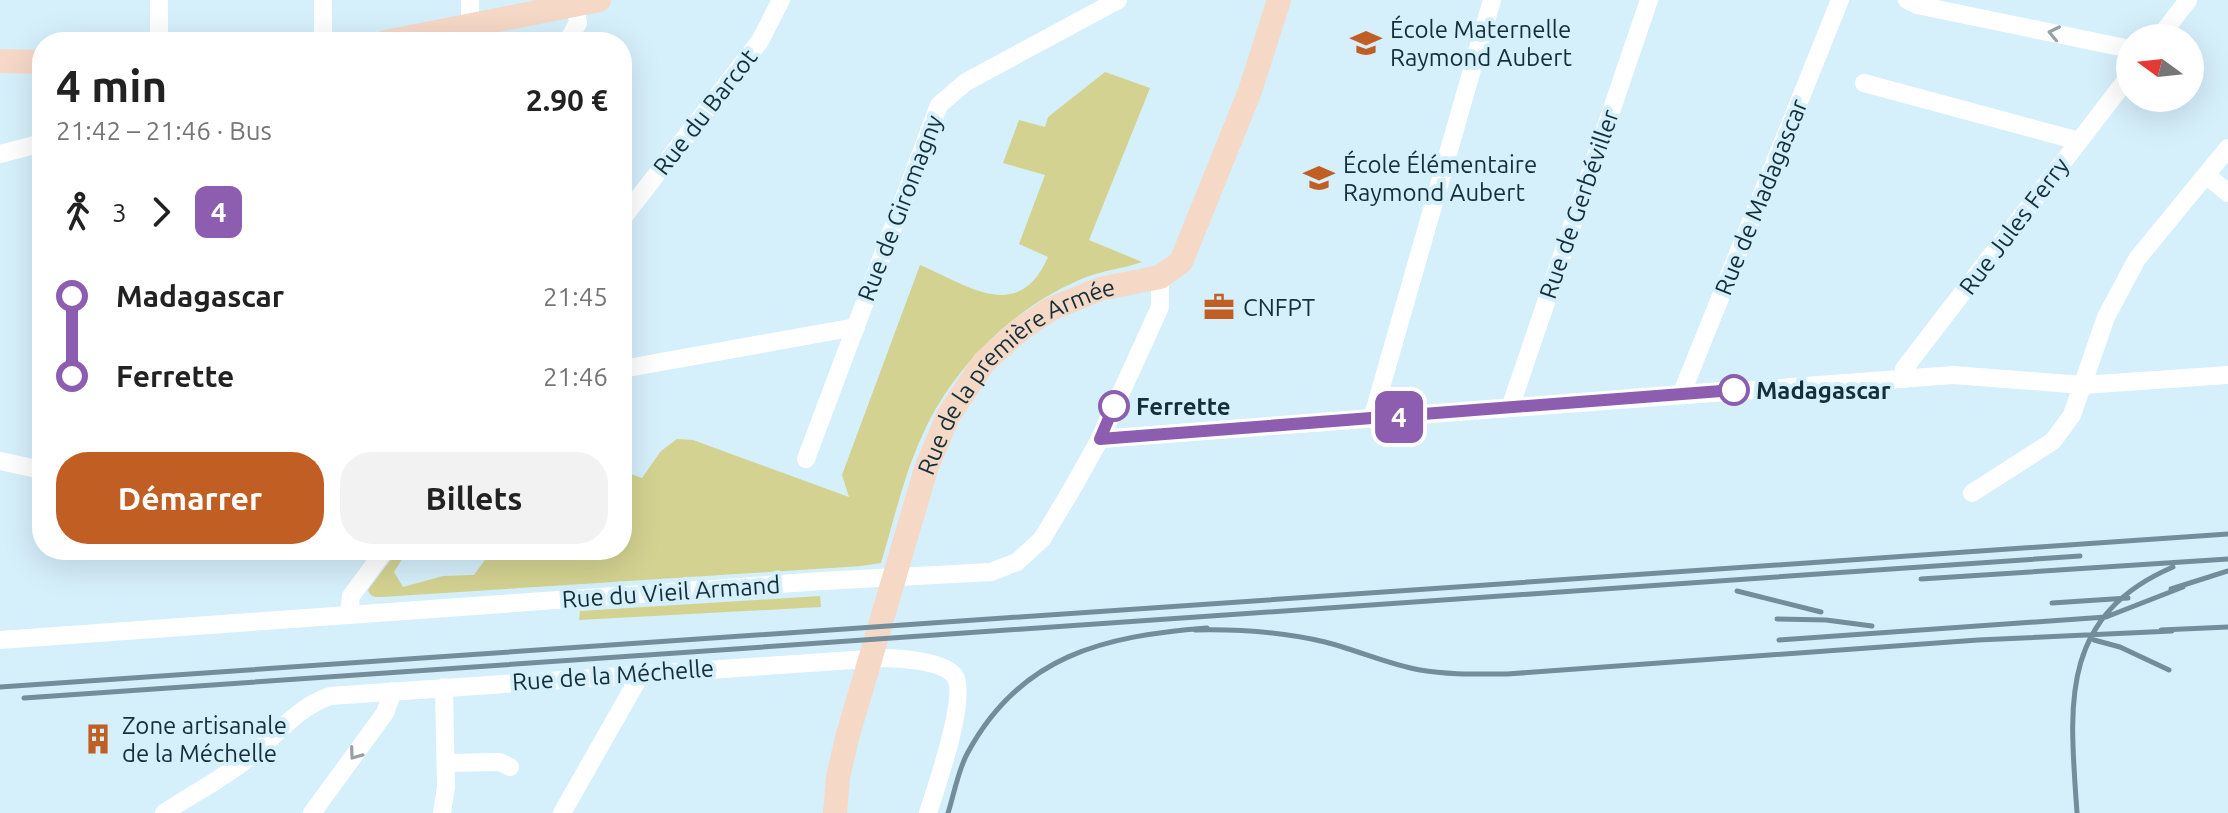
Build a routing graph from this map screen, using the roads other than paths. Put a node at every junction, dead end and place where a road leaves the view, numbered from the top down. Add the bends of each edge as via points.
1 (159, 0) edge
2 (323, 0) edge
3 (470, 0) edge
4 (599, 0) edge
5 (781, 0) edge
6 (1118, 0) edge
7 (1279, 0) edge
8 (1492, 0) edge
9 (1649, 0) edge
10 (1840, 0) edge
11 (1907, 0) edge
12 (2188, 0) edge
13 (575, 5) junction
14 (2170, 24) edge
15 (473, 26) junction
16 (159, 32) edge
17 (323, 32) edge
18 (440, 32) edge
19 (573, 32) edge
20 (2116, 46) edge
21 (0, 61) edge
22 (32, 62) edge
23 (1864, 83) dead end
24 (2116, 93) edge
25 (2079, 141) junction
26 (32, 146) edge
27 (2228, 148) edge
28 (0, 154) edge
29 (2206, 175) junction
30 (2228, 193) edge
31 (632, 206) edge
32 (1160, 277) junction
33 (856, 327) junction
34 (632, 367) edge
35 (2228, 375) edge
36 (1904, 379) junction
37 (2083, 385) junction
38 (1681, 395) junction
39 (1510, 408) junction
40 (1372, 419) junction
41 (1100, 439) junction
42 (806, 459) dead end
43 (0, 461) edge
44 (32, 468) edge
45 (1972, 493) dead end
46 (378, 560) edge
47 (349, 614) junction
48 (0, 640) edge
49 (641, 674) junction
50 (444, 687) junction
51 (393, 691) junction
52 (446, 763) junction
53 (510, 767) dead end
54 (164, 813) edge
55 (312, 813) edge
56 (442, 813) edge
57 (562, 813) edge
58 (835, 813) edge
59 (928, 813) edge

1 - 16 street
2 - 17 street
3 - 15 street
4 - 13 main road
5 - 31 street, Rue du Barcot via 760,41
6 - 33 street, Rue de Giromagny via 966,82 939,105
7 - 32 main road, Rue de la première Armée via 1250,91 1181,262
8 - 40 street
9 - 39 street, Rue de Gerbéviller
10 - 38 street, Rue de Madagascar
20 -> 11 street
12 - 14 street
13 - 15 main road
13 - 19 street via 578,23
15 - 18 main road
21 - 22 main road
23 - 25 street
24 - 25 street, Rue Jules Ferry
25 - 36 street, Rue Jules Ferry via 1904,369
26 - 28 street
27 - 29 street
29 - 30 street
29 - 37 street via 2137,259 2106,317
32 - 41 street, Rue du Vieil Armand via 1160,307
32 - 58 main road, Rue de la première Armée via 1100,289 1051,309 984,362 948,416 926,469 862,688 838,777
33 - 34 street
33 - 42 street, Rue de Giromagny
35 - 37 street
36 - 37 street via 1953,375
36 - 38 street
37 - 45 street via 2072,415 2053,441
38 - 39 street
39 - 40 street
40 - 41 street
41 - 47 street, Rue du Vieil Armand via 1042,539 1017,562 991,572
43 - 44 street
46 - 47 street via 351,596
47 - 48 street, Rue du Vieil Armand
49 - 50 street, Rue de la Méchelle
49 - 57 street
49 - 59 street, Rue de la Méchelle via 882,658 949,671 960,689
50 - 51 street, Rue de la Méchelle
50 - 52 street
51 - 54 street, Rue de la Méchelle via 318,700 225,777
51 -> 55 street via 385,713
52 - 53 street via 500,762
52 - 56 street

